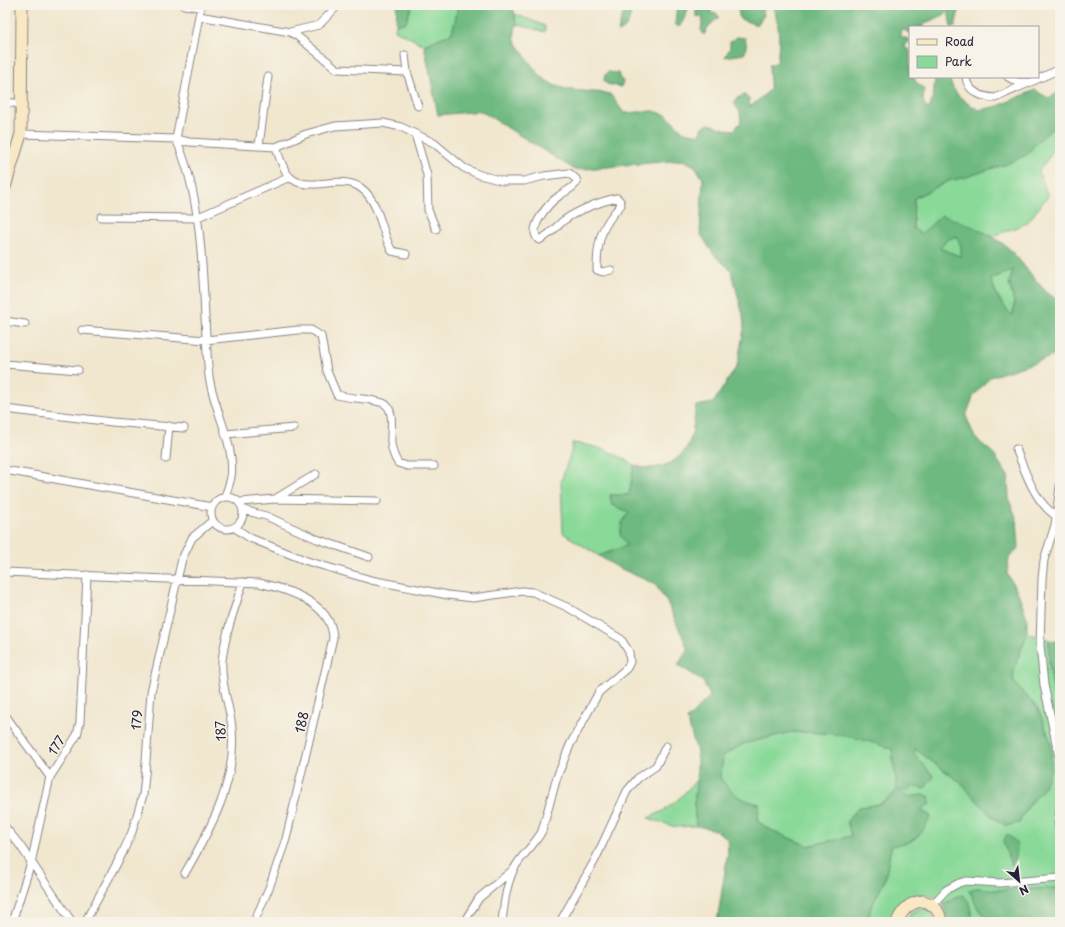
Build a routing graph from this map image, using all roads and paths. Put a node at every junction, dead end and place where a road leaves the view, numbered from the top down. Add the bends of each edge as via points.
1 (22, 5) edge
2 (184, 5) edge
3 (338, 5) edge
4 (201, 6) edge
5 (199, 16) junction
6 (290, 32) junction
7 (405, 55) dead end
8 (1060, 69) edge
9 (407, 72) junction
10 (268, 77) dead end
11 (966, 78) edge
12 (1010, 78) edge
13 (1038, 78) edge
14 (1039, 78) edge
15 (1028, 82) junction
16 (5, 102) edge
17 (21, 104) junction
18 (418, 106) dead end
19 (21, 134) junction
20 (415, 134) junction
21 (176, 139) junction
22 (259, 146) junction
23 (276, 147) junction
24 (290, 177) junction
25 (5, 187) edge
26 (101, 217) dead end
27 (196, 218) junction
28 (436, 229) dead end
29 (406, 254) dead end
30 (611, 270) dead end
31 (5, 322) edge
32 (25, 324) dead end
33 (82, 330) dead end
34 (206, 340) junction
35 (5, 364) edge
36 (78, 370) dead end
37 (5, 410) edge
38 (169, 426) junction
39 (184, 428) dead end
40 (294, 428) dead end
41 (225, 434) junction
42 (1016, 449) dead end
43 (166, 459) dead end
44 (434, 466) dead end
45 (5, 470) edge
46 (316, 474) dead end
47 (1060, 486) edge
48 (225, 497) junction
49 (274, 499) junction
50 (240, 502) junction
51 (376, 502) dead end
52 (212, 507) junction
53 (243, 510) junction
54 (1056, 516) junction
55 (212, 521) junction
56 (236, 528) junction
57 (369, 557) dead end
58 (5, 572) edge
59 (87, 574) junction
60 (179, 580) junction
61 (243, 582) junction
62 (5, 715) edge
63 (666, 746) dead end
64 (1060, 762) edge
65 (50, 777) junction
66 (1060, 807) edge
67 (5, 827) edge
68 (1060, 834) edge
69 (31, 862) junction
70 (514, 869) junction
71 (185, 873) dead end
72 (1060, 878) edge
73 (932, 905) junction
74 (12, 922) edge
75 (72, 922) edge
76 (85, 922) edge
77 (254, 922) edge
78 (464, 922) edge
79 (502, 922) edge
80 (560, 922) edge
81 (897, 922) edge
82 (941, 922) edge

1 - 17 main road
2 - 4 street
3 - 6 street via 319,25
4 - 5 street
5 - 6 street
5 - 21 street
6 - 9 street via 337,69
7 - 9 street
8 - 14 street
9 - 18 street
10 - 22 street
11 - 15 street via 968,87 972,91 990,98 999,97
12 - 15 street via 1017,82
13 - 15 street
16 - 17 street
17 - 19 main road
19 - 21 street
19 - 25 main road
20 - 23 street via 402,127 383,123 342,125 306,134
20 - 28 street via 427,175 428,210
20 - 30 street via 434,143 464,168 495,179 524,181 558,174 573,175 576,179 575,186 558,196 540,218 534,230 539,240 550,234 564,220 605,200 617,198 621,205 605,223 597,261 597,270
21 - 22 street
21 - 27 street via 187,168
22 - 23 street
23 - 24 street
24 - 27 street
24 - 29 street via 298,182 346,182 361,188 371,198 392,251
26 - 27 street
27 - 34 street
31 - 32 street
33 - 34 street
34 - 41 street via 209,378
34 - 44 street via 311,330 321,336 327,371 337,395 382,403 389,408 393,456 398,463 407,466
35 - 36 street
37 - 38 street
38 - 39 street
38 - 43 street
40 - 41 street
41 - 48 street via 231,456 231,476
42 - 54 street via 1038,499
45 - 52 street
46 - 49 street
47 - 54 street
48 - 50 street
48 - 52 street via 217,500
49 - 50 street
49 - 51 street
50 - 53 street
52 - 55 street
53 - 56 street via 242,520
53 - 57 street via 266,516 317,539
54 - 64 street via 1044,560 1040,645 1044,685
55 - 56 street via 222,529
55 - 60 street, 179 via 192,538 182,559
56 - 70 street via 250,538 307,561 371,580 448,596 473,598 522,591 533,592 567,607 614,634 627,646 630,662 628,668 606,685 593,701 564,759 539,837
58 - 59 street
59 - 60 street
59 - 65 street, 177 via 80,722 77,735
60 - 61 street
60 - 76 street, 179 via 150,692 143,794 132,832
61 - 71 street, 187 via 224,645 222,663 232,730 230,770 219,809
61 - 77 street, 188 via 259,582 306,597 333,628 333,638 286,839
62 - 65 street
63 - 80 street via 656,766 638,778 627,791 595,860
65 - 69 street, 177
66 - 68 street
67 - 69 street
69 - 74 street, 177
69 - 75 street
70 - 78 street via 479,898
70 - 79 street via 504,902
72 - 73 street via 1000,883 966,881 946,890
73 - 81 main road via 924,902 910,905
73 - 82 main road

